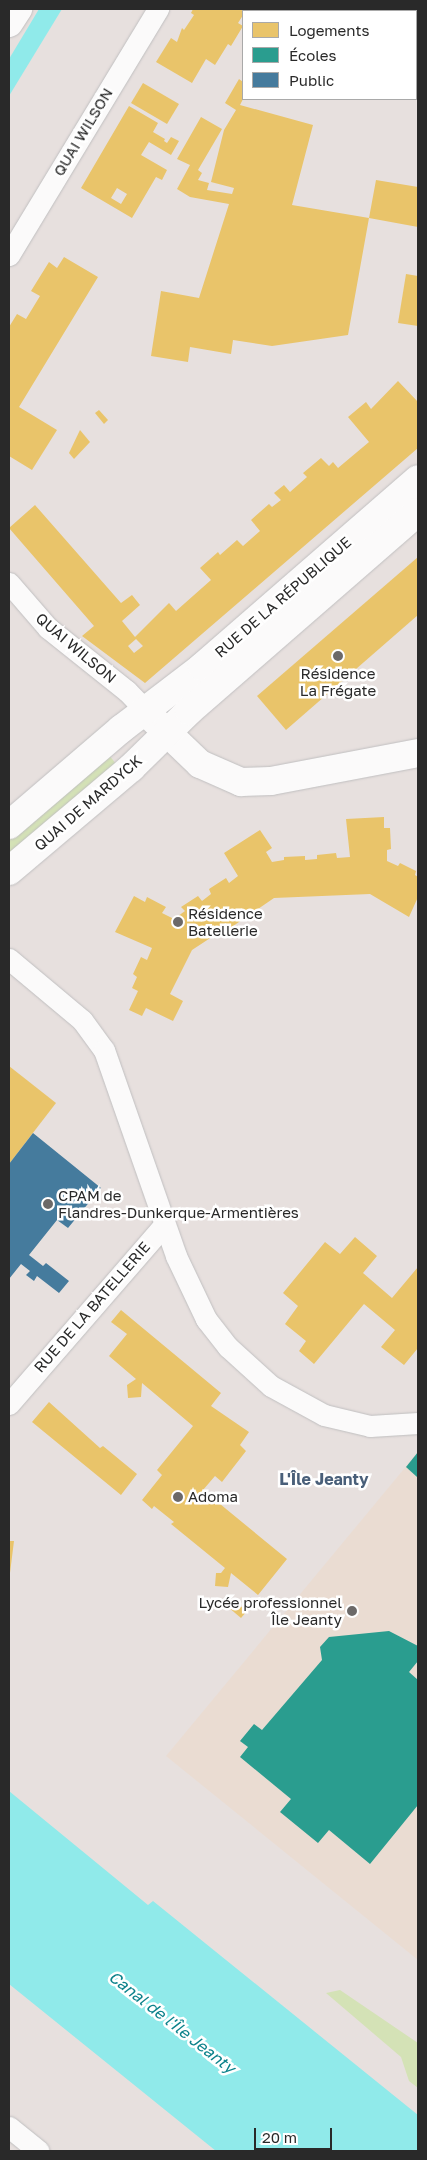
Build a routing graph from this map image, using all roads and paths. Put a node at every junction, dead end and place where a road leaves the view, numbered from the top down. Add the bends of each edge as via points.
1 (18, 9) edge
2 (158, 9) edge
3 (9, 23) edge
4 (9, 255) edge
5 (418, 480) edge
6 (418, 512) edge
7 (9, 583) edge
8 (146, 711) junction
9 (166, 733) junction
10 (418, 753) edge
11 (9, 825) edge
12 (9, 871) edge
13 (9, 959) edge
14 (164, 1225) junction
15 (9, 1404) edge
16 (418, 1423) edge
17 (9, 2127) edge
18 (39, 2151) edge

1 - 3 street
2 - 4 street, QUAI WILSON
5 - 8 street, RUE DE LA RÉPUBLIQUE via 202,667
6 - 9 street, RUE DE LA RÉPUBLIQUE
7 - 8 street, QUAI WILSON via 48,628 127,691
8 - 9 street
8 - 11 street
9 - 10 street via 200,764 241,782 271,781
9 - 12 street, QUAI DE MARDYCK via 131,768
13 - 14 street via 82,1020 102,1046
14 - 15 street, RUE DE LA BATELLERIE
14 - 16 street via 206,1319 243,1362 271,1386 306,1407 338,1420 370,1426
17 - 18 street

